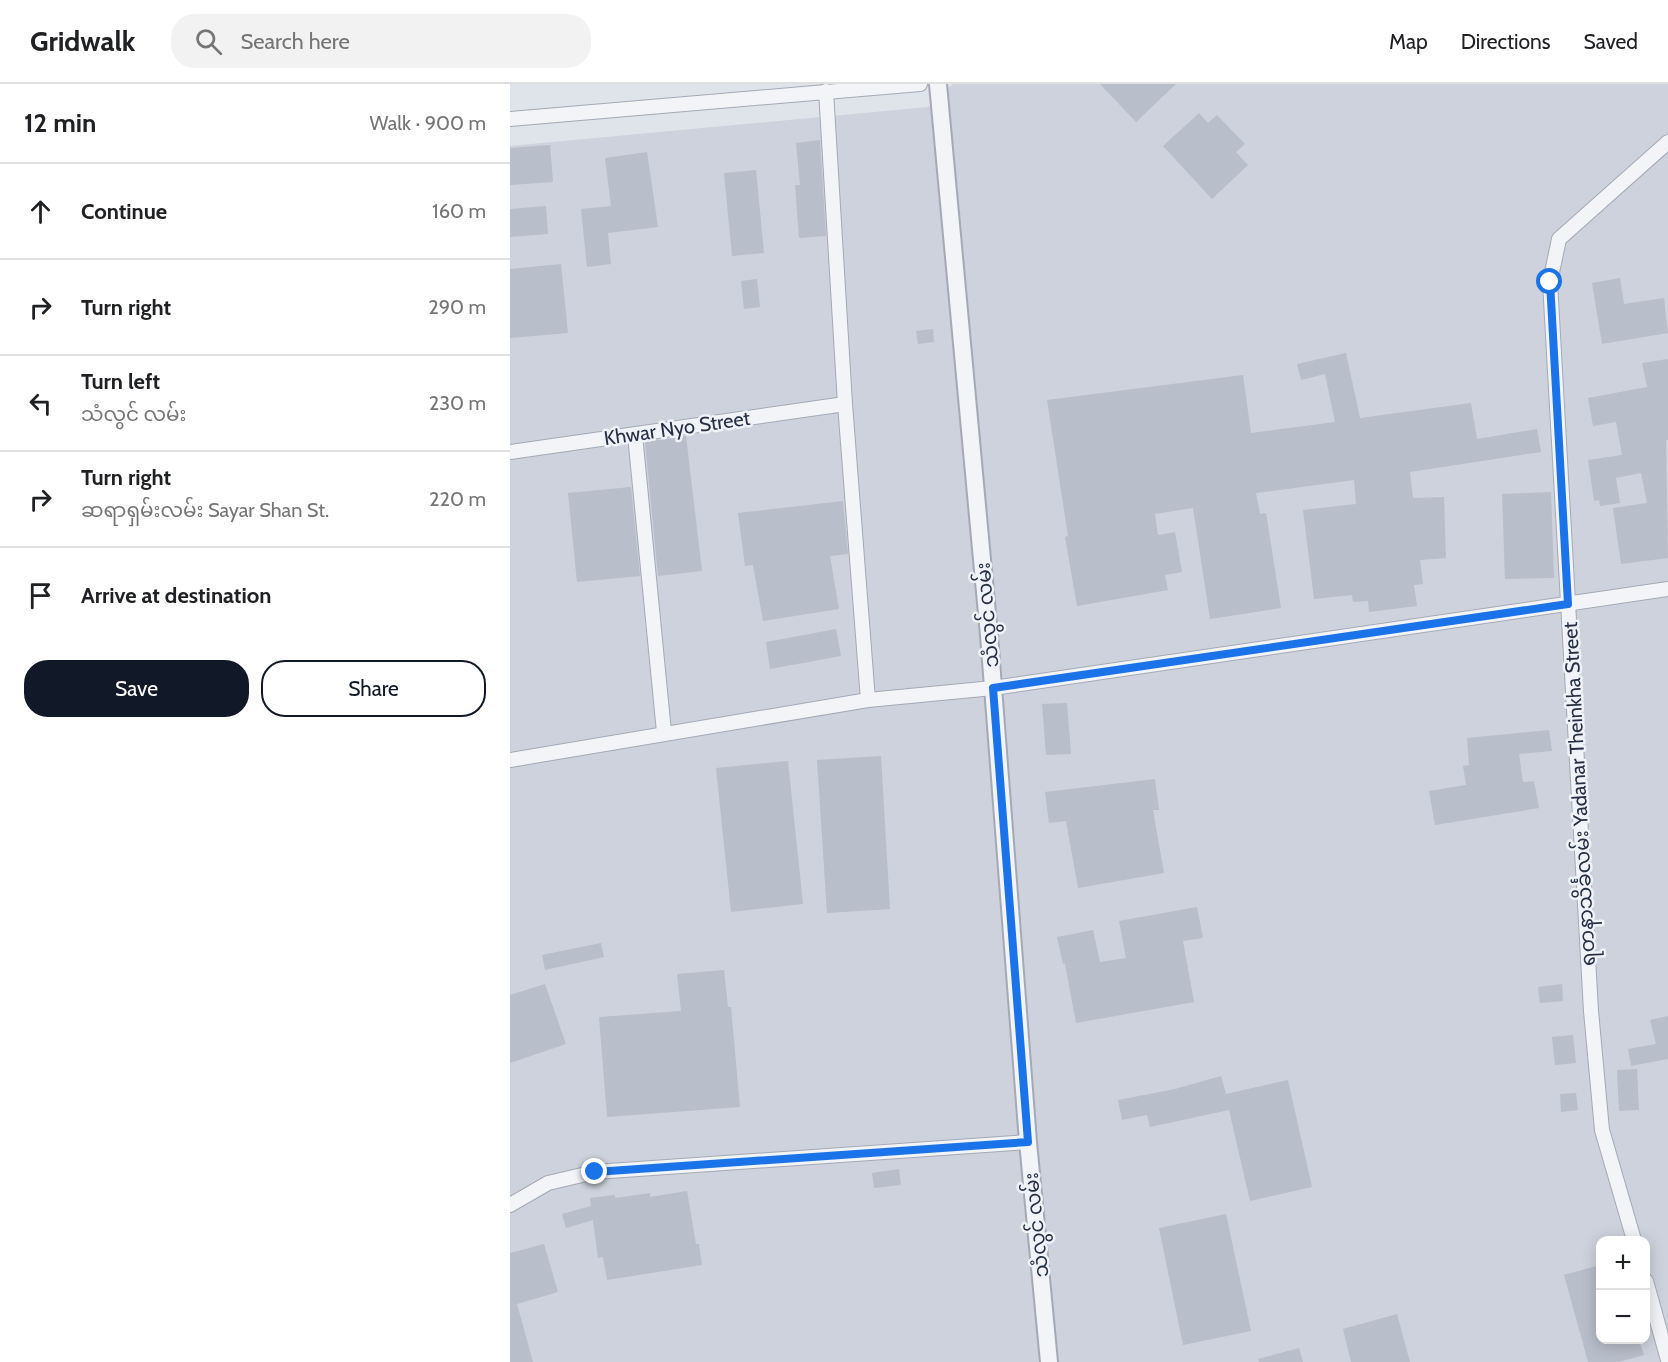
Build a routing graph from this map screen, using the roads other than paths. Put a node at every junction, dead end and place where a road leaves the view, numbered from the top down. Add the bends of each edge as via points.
1 (920, 84) edge
2 (938, 84) edge
3 (826, 91) junction
4 (510, 119) edge
5 (1668, 142) edge
6 (845, 404) junction
7 (635, 435) junction
8 (510, 452) edge
9 (1668, 589) edge
10 (1568, 604) junction
11 (993, 688) junction
12 (868, 700) junction
13 (664, 732) junction
14 (510, 760) edge
15 (1028, 1142) junction
16 (510, 1205) edge
17 (1633, 1236) edge
18 (1649, 1290) edge
19 (1668, 1360) edge
20 (1049, 1362) edge

1 - 3 street
2 - 11 street, သံလွင် လမ်း
3 - 4 street
3 - 6 street
5 - 10 street, ရတနာသိင်္ခလမ်း Yadanar Theinkha Street via 1559,239 1550,282
6 - 7 street, Khwar Nyo Street
6 - 12 street
7 - 8 street, Khwar Nyo Street
7 - 13 street
9 - 10 street
10 - 11 street
10 - 17 street, ရတနာသိင်္ခလမ်း Yadanar Theinkha Street via 1591,1011 1602,1130
11 - 12 street
11 - 15 street, သံလွင် လမ်း
12 - 13 street
13 - 14 street
15 - 16 street via 595,1172 548,1183
15 - 20 street, သံလွင် လမ်း
18 - 19 street

